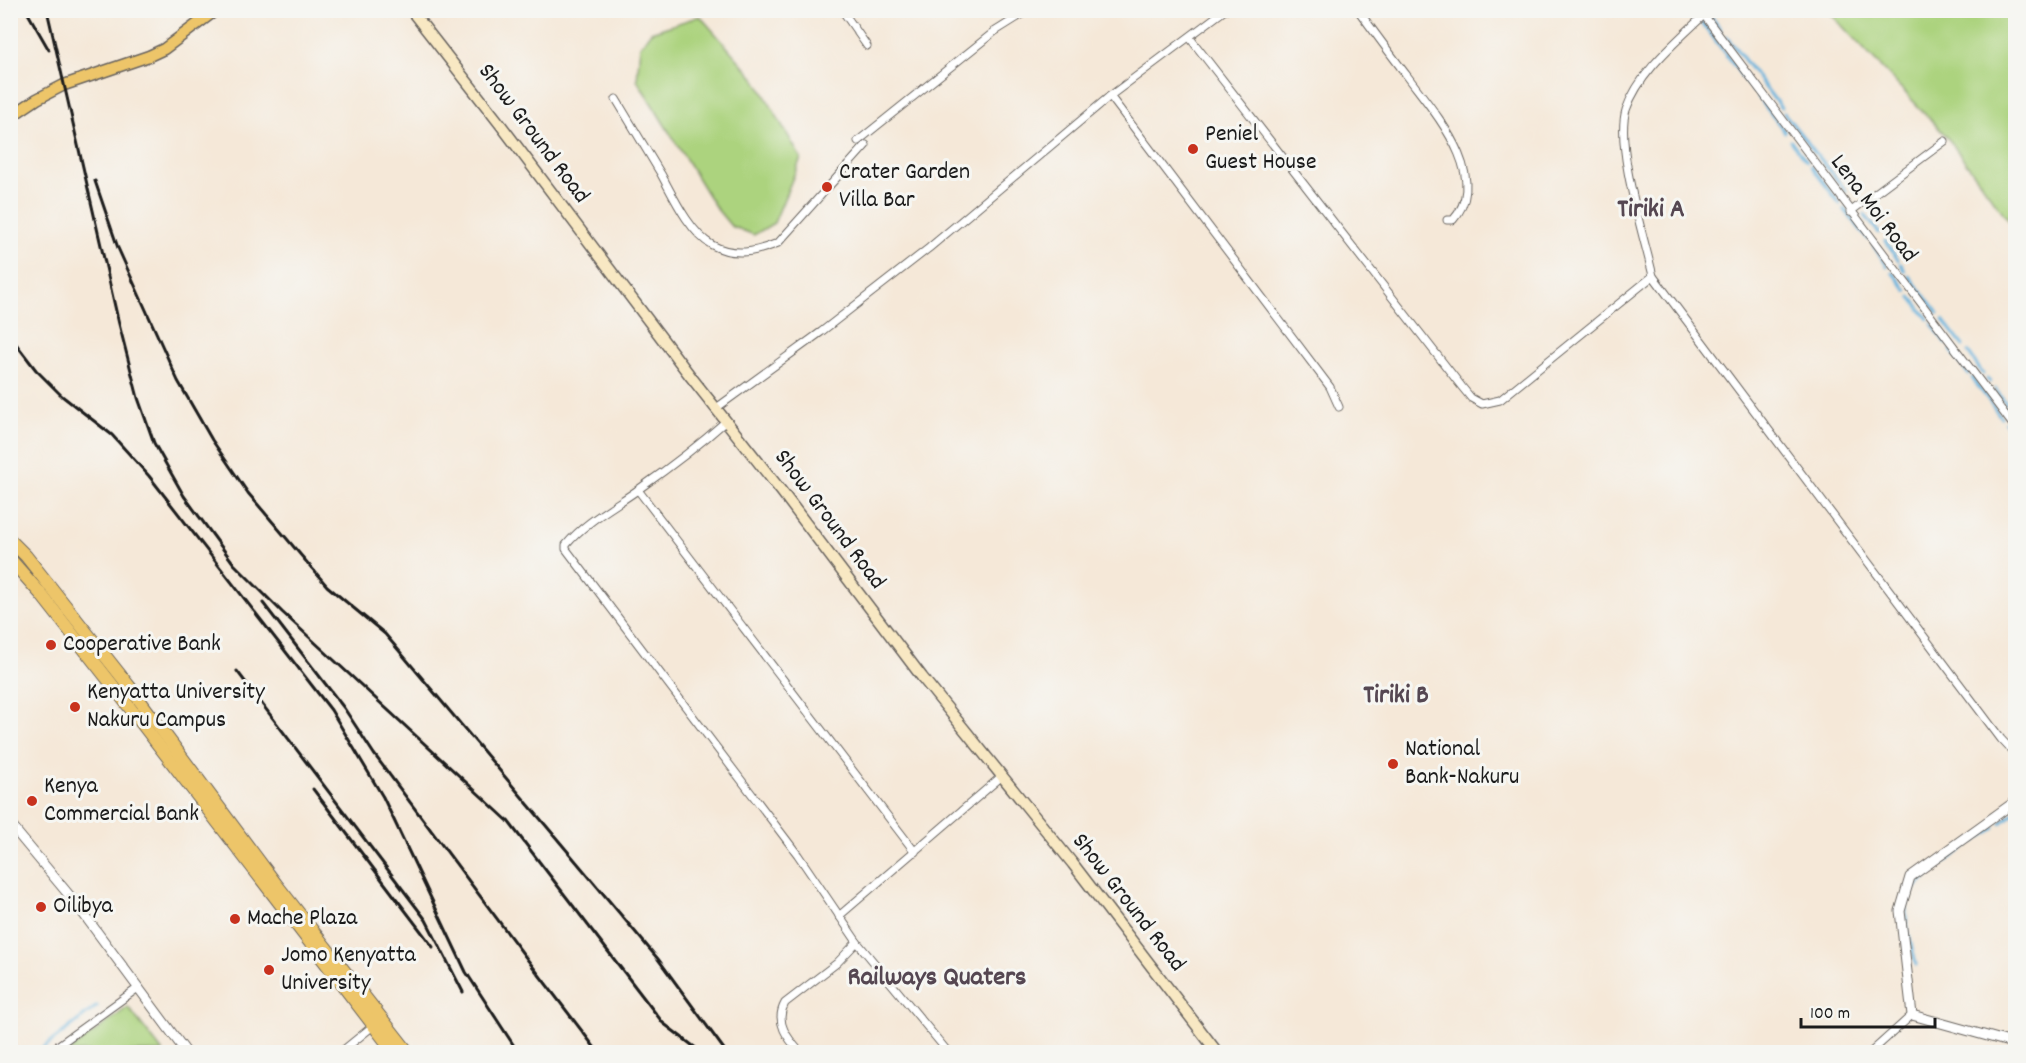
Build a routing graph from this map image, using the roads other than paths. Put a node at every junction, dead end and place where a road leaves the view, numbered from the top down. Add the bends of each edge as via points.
1 (216, 10) edge
2 (411, 10) edge
3 (843, 10) edge
4 (1029, 10) edge
5 (1225, 10) edge
6 (1358, 10) edge
7 (1702, 13) edge
8 (1190, 38) junction
9 (867, 46) dead end
10 (1110, 96) junction
11 (616, 99) dead end
12 (10, 117) edge
13 (858, 141) dead end
14 (1945, 141) dead end
15 (866, 145) dead end
16 (1850, 212) junction
17 (1447, 220) dead end
18 (1653, 276) junction
19 (1340, 407) dead end
20 (715, 409) junction
21 (726, 421) junction
22 (2016, 429) edge
23 (638, 490) junction
24 (10, 540) edge
25 (10, 559) edge
26 (2016, 755) edge
27 (1002, 776) junction
28 (2016, 801) edge
29 (10, 824) edge
30 (915, 852) junction
31 (839, 916) junction
32 (857, 942) junction
33 (138, 988) junction
34 (1912, 1015) junction
35 (373, 1026) junction
36 (2016, 1044) edge
37 (49, 1053) edge
38 (186, 1053) edge
39 (341, 1053) edge
40 (394, 1053) edge
41 (408, 1053) edge
42 (800, 1053) edge
43 (948, 1053) edge
44 (1217, 1053) edge
45 (1871, 1053) edge

1 - 12 main road via 164,49 58,88
2 - 20 main road, Show Ground Road
3 - 9 street
4 - 13 street via 994,32
5 - 8 street
6 - 17 street via 1439,118 1456,147 1466,184 1459,214
7 - 16 street, Lena Moi Road
7 - 18 street via 1641,82 1627,109 1623,129 1632,189
8 - 10 street
8 - 18 street via 1462,387 1482,404 1500,400
10 - 19 street via 1330,387
10 - 20 street via 929,248
11 - 15 street via 684,214 710,244 724,250 741,253 778,243
14 - 16 street
16 - 22 street, Lena Moi Road
18 - 26 street
20 - 21 main road, Show Ground Road
21 - 23 street
21 - 27 main road, Show Ground Road
23 - 30 street
23 - 31 street via 574,536 566,545 568,552 798,855
24 - 41 highway via 129,686
25 - 35 highway via 123,699
27 - 30 street
27 - 44 main road, Show Ground Road
28 - 34 street via 1910,877 1900,911
29 - 33 street via 74,901
30 - 31 street
31 - 32 street
32 - 42 street via 837,963 785,1003 781,1021 784,1032
32 - 43 street
33 - 37 street
33 - 38 street
34 - 36 street
34 - 45 street
35 - 39 street
35 - 40 highway

